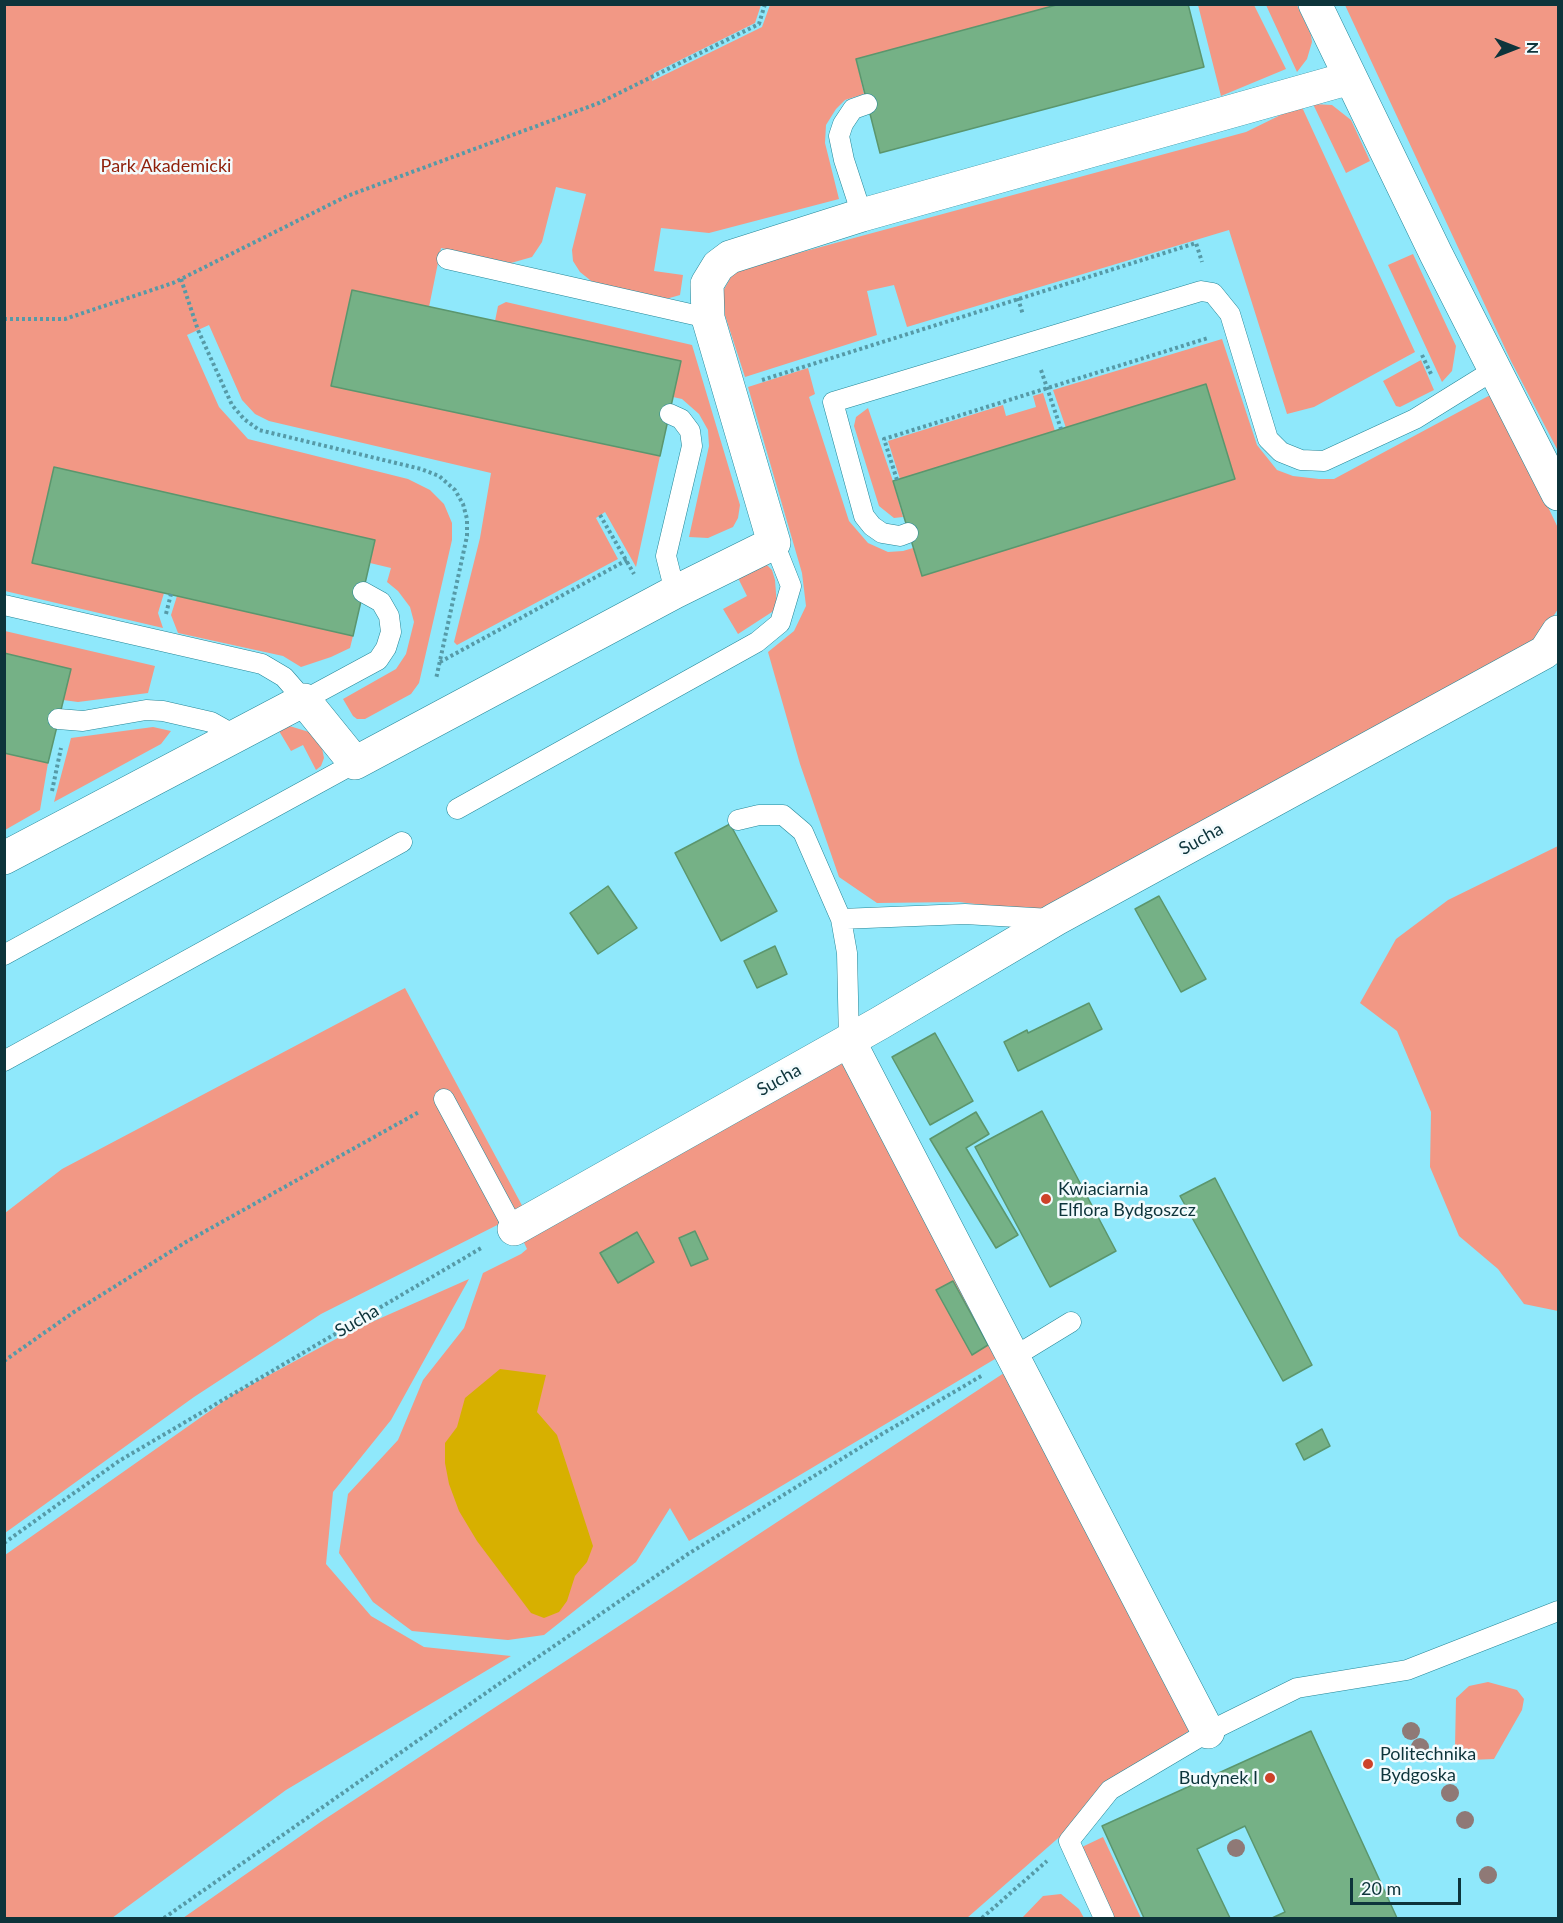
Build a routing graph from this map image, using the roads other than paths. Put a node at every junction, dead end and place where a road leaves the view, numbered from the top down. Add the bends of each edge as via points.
1 (1315, 4) edge
2 (1350, 78) junction
3 (867, 104) dead end
4 (862, 215) junction
5 (447, 259) dead end
6 (708, 318) junction
7 (1494, 370) junction
8 (670, 414) dead end
9 (1558, 494) edge
10 (908, 533) dead end
11 (774, 543) junction
12 (675, 591) junction
13 (363, 592) dead end
14 (4, 605) edge
15 (1558, 632) edge
16 (304, 700) junction
17 (63, 720) road end
18 (236, 736) junction
19 (355, 763) junction
20 (457, 809) dead end
21 (738, 820) dead end
22 (402, 842) dead end
23 (4, 858) edge
24 (841, 919) junction
25 (1056, 919) junction
26 (4, 955) edge
27 (849, 1041) junction
28 (4, 1061) edge
29 (444, 1099) road end
30 (514, 1229) joint
31 (1071, 1322) dead end
32 (1012, 1358) junction
33 (1558, 1611) edge
34 (1208, 1732) junction
35 (1104, 1918) edge

1 - 2 street
2 - 4 street
2 - 7 street
3 - 4 lane via 853,109 840,136
4 - 6 street via 730,257 718,266 707,284
5 - 6 lane
6 - 11 street
7 - 9 street
7 - 10 lane via 1415,419 1324,461 1301,460 1281,452 1268,439 1230,314 1213,293 1201,291 833,402 864,516 882,533
8 - 12 lane via 681,419 690,431 692,446 666,556
11 - 12 street
11 - 20 lane via 791,586 780,623 758,642
12 - 19 street
13 - 16 lane via 381,602 389,616 391,632 386,648 378,660
14 - 16 lane via 262,664 284,677
15 - 25 street, Sucha via 1545,652
16 - 18 street
16 - 19 street
17 - 18 lane via 163,711 211,722
18 - 23 street
19 - 26 lane
21 - 24 lane via 783,815 803,832
22 - 28 lane
24 - 25 lane via 965,914
24 - 27 lane via 847,953
25 - 27 street, Sucha
27 - 30 street, Sucha
27 - 32 street
29 - 30 lane
31 - 32 lane
32 - 34 street
33 - 34 lane via 1407,1670 1297,1688
34 - 35 lane via 1110,1790 1069,1841

